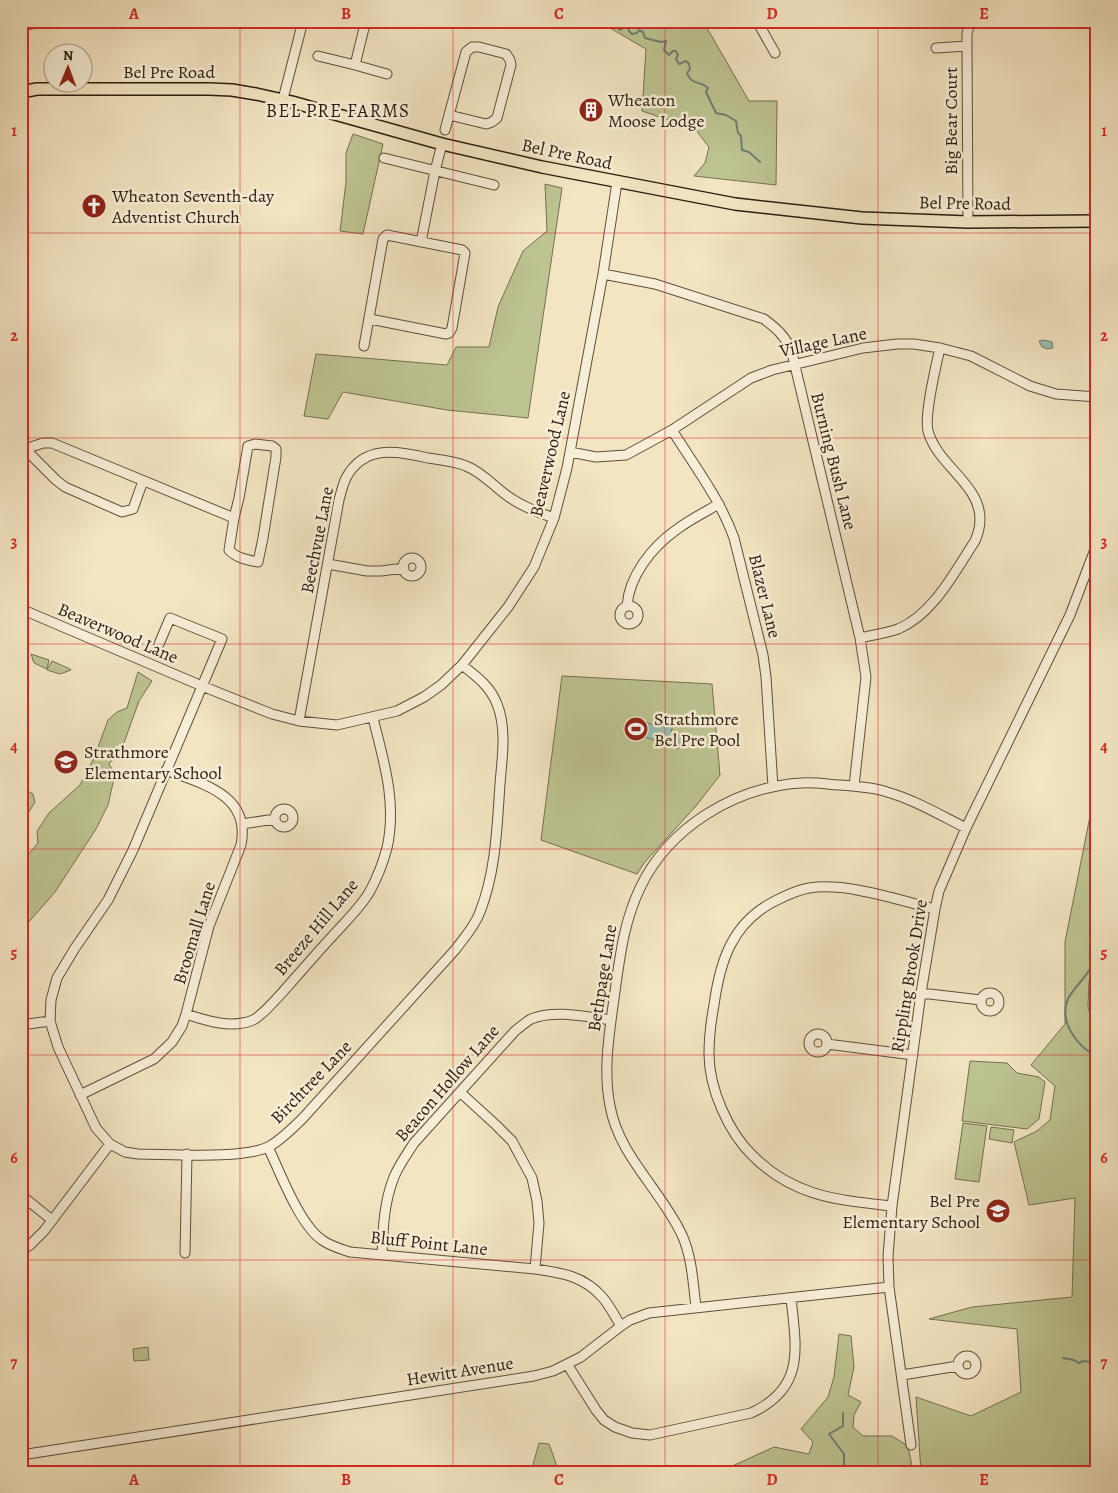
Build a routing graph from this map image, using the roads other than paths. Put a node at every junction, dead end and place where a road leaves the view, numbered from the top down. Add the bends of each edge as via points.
1 (303, 21) edge
2 (353, 21) edge
3 (757, 21) edge
4 (971, 21) edge
5 (365, 23) edge
6 (967, 46) junction
7 (936, 48) dead end
8 (775, 53) dead end
9 (318, 56) dead end
10 (355, 65) junction
11 (387, 74) dead end
12 (21, 83) edge
13 (37, 88) junction
14 (21, 92) edge
15 (283, 100) junction
16 (449, 115) junction
17 (445, 130) dead end
18 (442, 144) junction
19 (384, 158) dead end
20 (436, 171) junction
21 (617, 182) junction
22 (494, 185) dead end
23 (1097, 221) edge
24 (968, 222) junction
25 (421, 242) junction
26 (603, 274) junction
27 (370, 319) junction
28 (364, 346) dead end
29 (940, 348) junction
30 (795, 365) junction
31 (1097, 397) edge
32 (672, 430) junction
33 (23, 447) edge
34 (570, 452) junction
35 (143, 481) junction
36 (719, 504) junction
37 (234, 518) junction
38 (554, 518) junction
39 (1097, 544) edge
40 (328, 564) junction
41 (404, 568) dead end
42 (627, 606) dead end
43 (21, 609) edge
44 (860, 638) junction
45 (159, 644) dead end
46 (462, 665) junction
47 (202, 686) junction
48 (373, 718) junction
49 (299, 722) junction
50 (166, 770) junction
51 (773, 786) junction
52 (854, 786) junction
53 (275, 819) dead end
54 (242, 824) junction
55 (966, 828) junction
56 (935, 909) junction
57 (921, 993) junction
58 (981, 1000) dead end
59 (186, 1014) junction
60 (50, 1020) junction
61 (611, 1020) junction
62 (21, 1025) edge
63 (827, 1044) dead end
64 (914, 1055) junction
65 (460, 1093) junction
66 (80, 1095) junction
67 (110, 1144) junction
68 (268, 1146) junction
69 (187, 1154) junction
70 (21, 1195) edge
71 (892, 1206) junction
72 (52, 1220) junction
73 (21, 1250) edge
74 (185, 1253) dead end
75 (382, 1254) junction
76 (535, 1269) junction
77 (889, 1287) junction
78 (791, 1298) junction
79 (696, 1307) junction
80 (621, 1326) junction
81 (567, 1364) junction
82 (958, 1366) dead end
83 (902, 1375) junction
84 (911, 1446) dead end
85 (21, 1455) edge

1 - 15 street
2 - 5 street
3 - 8 street
4 - 6 street, Big Bear Court
5 - 10 street
6 - 7 street
6 - 24 street, Big Bear Court
9 - 10 street
10 - 11 street
12 - 13 main road, Bel Pre Road
13 - 14 main road, Bel Pre Road
13 - 15 main road, Bel Pre Road via 232,90
15 - 18 main road, Bel Pre Road
16 - 16 street via 466,52 472,47 479,47 506,54 512,65 497,118 486,124
16 - 17 street
18 - 20 street
18 - 21 main road, Bel Pre Road
19 - 20 street
20 - 22 street
20 - 25 street
21 - 24 main road, Bel Pre Road via 735,204 862,218
21 - 26 street, Beaverwood Lane
23 - 24 main road, Bel Pre Road
25 - 27 street via 387,235 383,239
25 - 27 street via 465,253 449,333
26 - 30 street, Burning Bush Lane via 655,284 764,319 785,338
26 - 34 street, Beaverwood Lane
27 - 28 street
29 - 30 street, Village Lane via 897,344 863,348
29 - 31 street, Village Lane via 971,356 1038,389 1056,394
29 - 44 street via 928,429 940,456 970,490 978,508 979,530 936,599 918,618 898,629
30 - 32 street, Village Lane via 751,378
30 - 44 street, Burning Bush Lane
32 - 34 street, Village Lane via 626,455 596,457
32 - 36 street, Blazer Lane
33 - 35 street via 52,443
33 - 35 street via 65,487 122,512 133,509
34 - 38 street, Beaverwood Lane
35 - 37 street
36 - 42 street via 675,530 656,547 635,577
36 - 51 street, Blazer Lane via 734,538 762,655
37 - 37 street via 248,446 272,446 276,449 276,457 258,562 246,560 229,550
38 - 40 street, Beechvue Lane via 512,499 485,476 465,465 398,453 374,454 351,470 345,480
38 - 46 street, Beaverwood Lane via 534,567 508,607
39 - 55 street, Rippling Brook Drive via 1070,615
40 - 41 street via 367,571
40 - 49 street, Beechvue Lane
43 - 47 street, Beaverwood Lane
44 - 52 street, Burning Bush Lane via 866,677
45 - 47 street, Beaverwood Lane via 170,618 222,639
46 - 48 street, Beaverwood Lane via 424,697 397,711
46 - 68 street, Birchtree Lane via 491,692 502,723 496,848 490,884 480,914 455,950 310,1111
47 - 49 street, Beaverwood Lane
47 - 50 street, Birchtree Lane
48 - 49 street, Beaverwood Lane via 337,725
48 - 59 street, Breeze Hill Lane via 391,799 386,849 370,891 270,1006 254,1020 237,1024 210,1022
50 - 54 street via 223,795 236,808
50 - 60 street, Birchtree Lane via 108,900 57,978
51 - 52 street, Bethpage Lane via 802,783
51 - 61 street, Bethpage Lane via 741,796 709,812 680,835 656,861 627,920
52 - 55 street, Bethpage Lane via 886,791
53 - 54 street
54 - 59 street, Broomall Lane via 241,845 209,926
55 - 56 street, Rippling Brook Drive via 939,891
56 - 57 street, Rippling Brook Drive
56 - 71 street via 828,887 792,892 763,907 733,938 723,958 715,993 709,1055 714,1086 740,1140 753,1156 775,1174 818,1195
57 - 58 street
57 - 64 street, Rippling Brook Drive
59 - 66 street, Broomall Lane via 172,1042 154,1059
60 - 62 street
60 - 66 street, Birchtree Lane via 58,1047
61 - 65 street, Beacon Hollow Lane via 556,1014 530,1020 515,1031
61 - 79 street, Bethpage Lane via 606,1073 610,1107 622,1142 683,1236 690,1258
63 - 64 street
64 - 71 street, Rippling Brook Drive
65 - 75 street, Beacon Hollow Lane via 401,1162 384,1215
65 - 76 street via 512,1142 532,1178 539,1223
66 - 67 street, Birchtree Lane via 96,1128
67 - 69 street, Birchtree Lane via 138,1154
67 - 72 street
68 - 69 street, Birchtree Lane via 239,1154
68 - 75 street, Bluff Point Lane via 299,1212 321,1240 350,1252
69 - 74 street
70 - 72 street
71 - 77 street, Rippling Brook Drive
72 - 73 street via 30,1246
75 - 76 street, Bluff Point Lane
76 - 80 street, Bluff Point Lane via 574,1276 604,1299
77 - 78 street, Hewitt Avenue
77 - 83 street, Rippling Brook Drive
78 - 79 street, Hewitt Avenue
78 - 81 street via 796,1347 792,1372 780,1394 765,1407 751,1413 650,1435 632,1433 604,1420
79 - 80 street, Hewitt Avenue via 649,1313
80 - 81 street, Hewitt Avenue
81 - 85 street, Hewitt Avenue via 534,1376
82 - 83 street
83 - 84 street, Rippling Brook Drive

